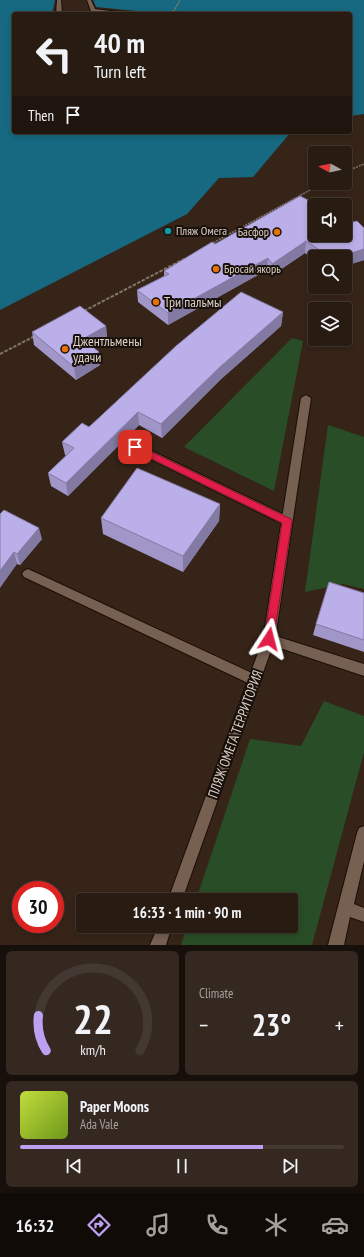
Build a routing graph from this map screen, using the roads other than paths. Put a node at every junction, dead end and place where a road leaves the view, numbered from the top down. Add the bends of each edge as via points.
1 (59, 0) edge
2 (89, 0) edge
3 (60, 12) edge
4 (112, 12) edge
5 (306, 398) dead end
6 (135, 447) dead end
7 (287, 521) junction
8 (28, 574) dead end
9 (269, 639) junction
10 (364, 670) edge
11 (254, 680) junction
12 (364, 833) edge
13 (177, 893) edge
14 (345, 908) junction
15 (364, 915) edge
16 (162, 933) edge
17 (158, 945) edge
18 (336, 945) edge

1 - 3 street
2 - 4 street via 93,10
5 - 7 street, ПЛЯЖ ОМЕГА ТЕРРИТОРИЯ
6 - 7 street
7 - 9 street, ПЛЯЖ ОМЕГА ТЕРРИТОРИЯ
8 - 11 street
9 - 10 street
9 - 11 street, ПЛЯЖ ОМЕГА ТЕРРИТОРИЯ
11 - 13 street, ПЛЯЖ ОМЕГА ТЕРРИТОРИЯ
12 - 14 street
14 - 15 street
14 - 18 street
16 - 17 street

